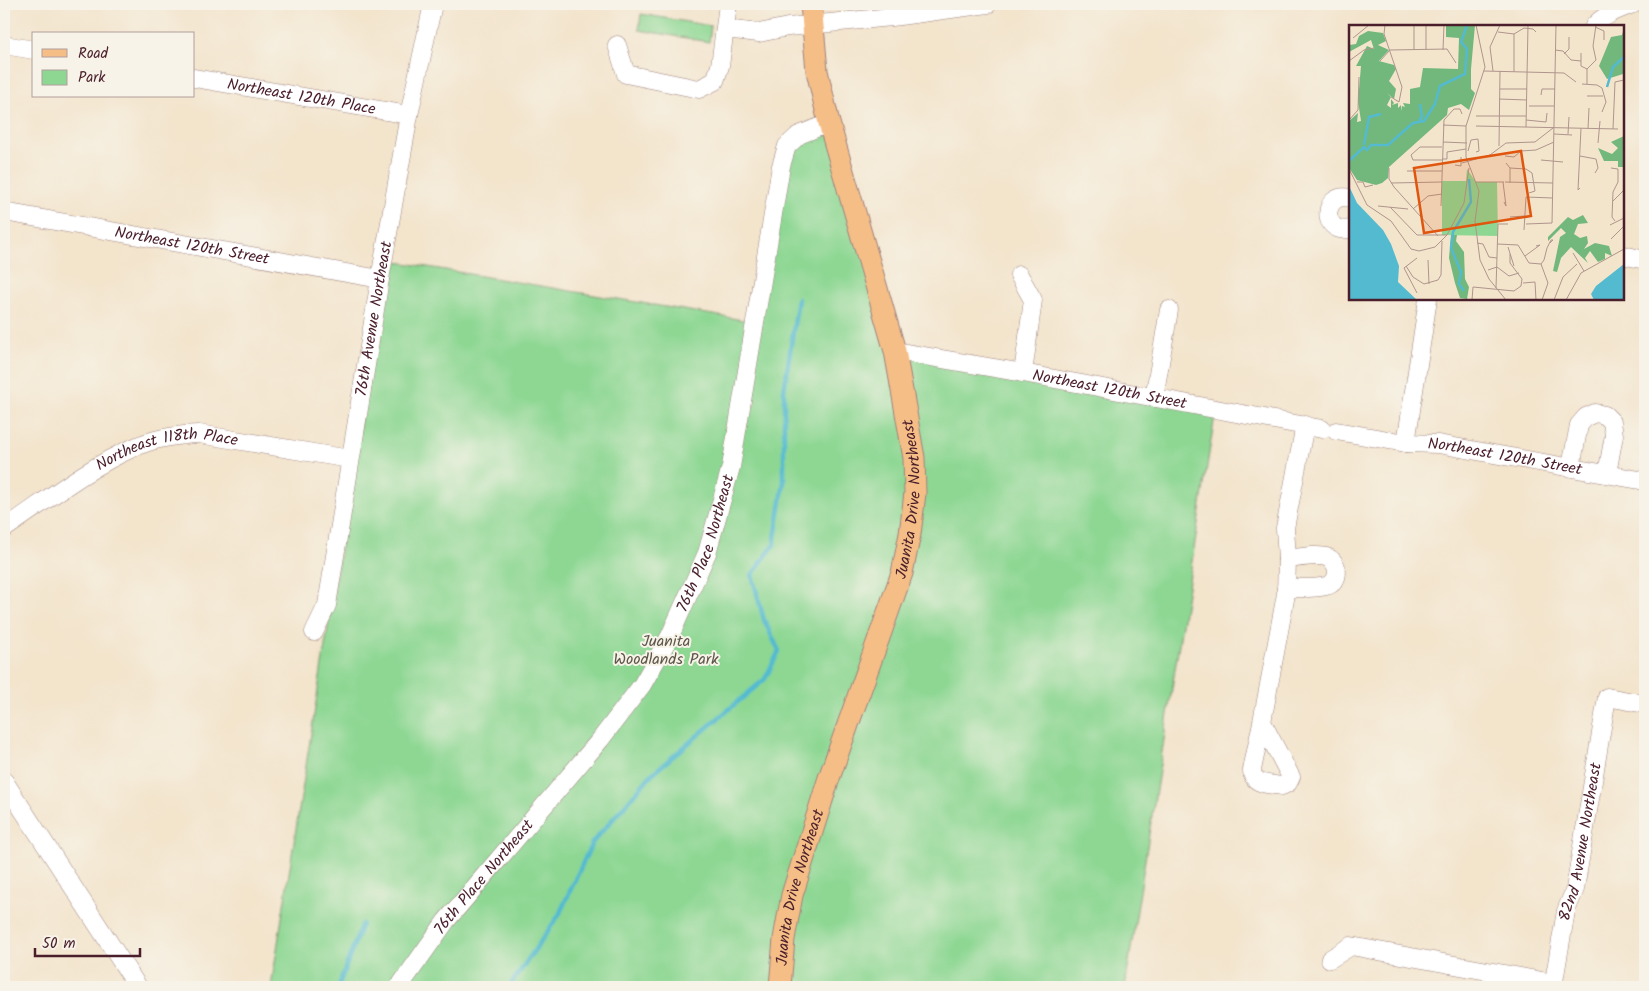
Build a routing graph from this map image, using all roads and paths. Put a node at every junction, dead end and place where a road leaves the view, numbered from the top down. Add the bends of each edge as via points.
1 (433, 4) edge
2 (728, 4) edge
3 (811, 4) edge
4 (988, 4) edge
5 (1633, 4) edge
6 (813, 25) junction
7 (1595, 25) edge
8 (725, 29) junction
9 (4, 45) edge
10 (617, 45) dead end
11 (32, 50) edge
12 (195, 78) edge
13 (409, 115) junction
14 (829, 123) junction
15 (1349, 198) edge
16 (4, 212) edge
17 (1349, 229) edge
18 (1624, 255) edge
19 (1645, 260) edge
20 (1019, 275) dead end
21 (380, 279) junction
22 (1428, 300) edge
23 (1169, 310) dead end
24 (895, 351) junction
25 (1023, 373) junction
26 (1154, 398) junction
27 (1304, 425) junction
28 (1406, 443) junction
29 (350, 459) junction
30 (1571, 467) junction
31 (1608, 474) junction
32 (1645, 481) edge
33 (4, 529) edge
34 (1287, 560) junction
35 (1286, 588) junction
36 (314, 632) dead end
37 (1645, 704) edge
38 (1262, 722) dead end
39 (4, 781) edge
40 (1330, 959) dead end
41 (1553, 985) edge
42 (138, 987) edge
43 (399, 987) edge
44 (780, 987) edge

1 - 13 street, 76th Avenue Northeast
2 - 8 street
3 - 6 main road, Juanita Drive Northeast
4 - 6 street
5 - 7 street
6 - 8 street via 759,33
6 - 14 main road, Juanita Drive Northeast via 817,71
8 - 10 street via 715,81 700,89 626,74
9 - 11 street
12 - 13 street, Northeast 120th Place
13 - 21 street, 76th Avenue Northeast
14 - 24 main road, Juanita Drive Northeast
14 - 43 street, 76th Place Northeast via 799,135 787,146 731,467 707,553 670,636 642,685 600,740 446,921
15 - 17 street via 1336,199 1328,213 1337,228
16 - 21 street, Northeast 120th Street
18 - 19 street
20 - 25 street via 1033,300
21 - 29 street, 76th Avenue Northeast
22 - 28 street
23 - 26 street
24 - 25 street, Northeast 120th Street
24 - 44 main road, Juanita Drive Northeast via 914,458 915,493 910,534 902,573 829,778 792,895
25 - 26 street, Northeast 120th Street
26 - 27 street, Northeast 120th Street
27 - 28 street, Northeast 120th Street
27 - 34 street via 1285,528
28 - 30 street, Northeast 120th Street via 1438,444
29 - 33 street, Northeast 118th Place via 199,434 175,436 136,446 102,464
29 - 36 street, 76th Avenue Northeast via 327,605
30 - 31 street, Northeast 120th Street
30 - 31 street via 1579,425 1594,413 1612,422 1614,434
31 - 32 street, Northeast 120th Street
34 - 35 street
34 - 35 street via 1323,556 1336,565 1337,574 1326,586
35 - 38 street
37 - 41 street, 82nd Avenue Northeast via 1608,697 1575,888 1566,911
39 - 42 street
40 - 41 street via 1351,946

